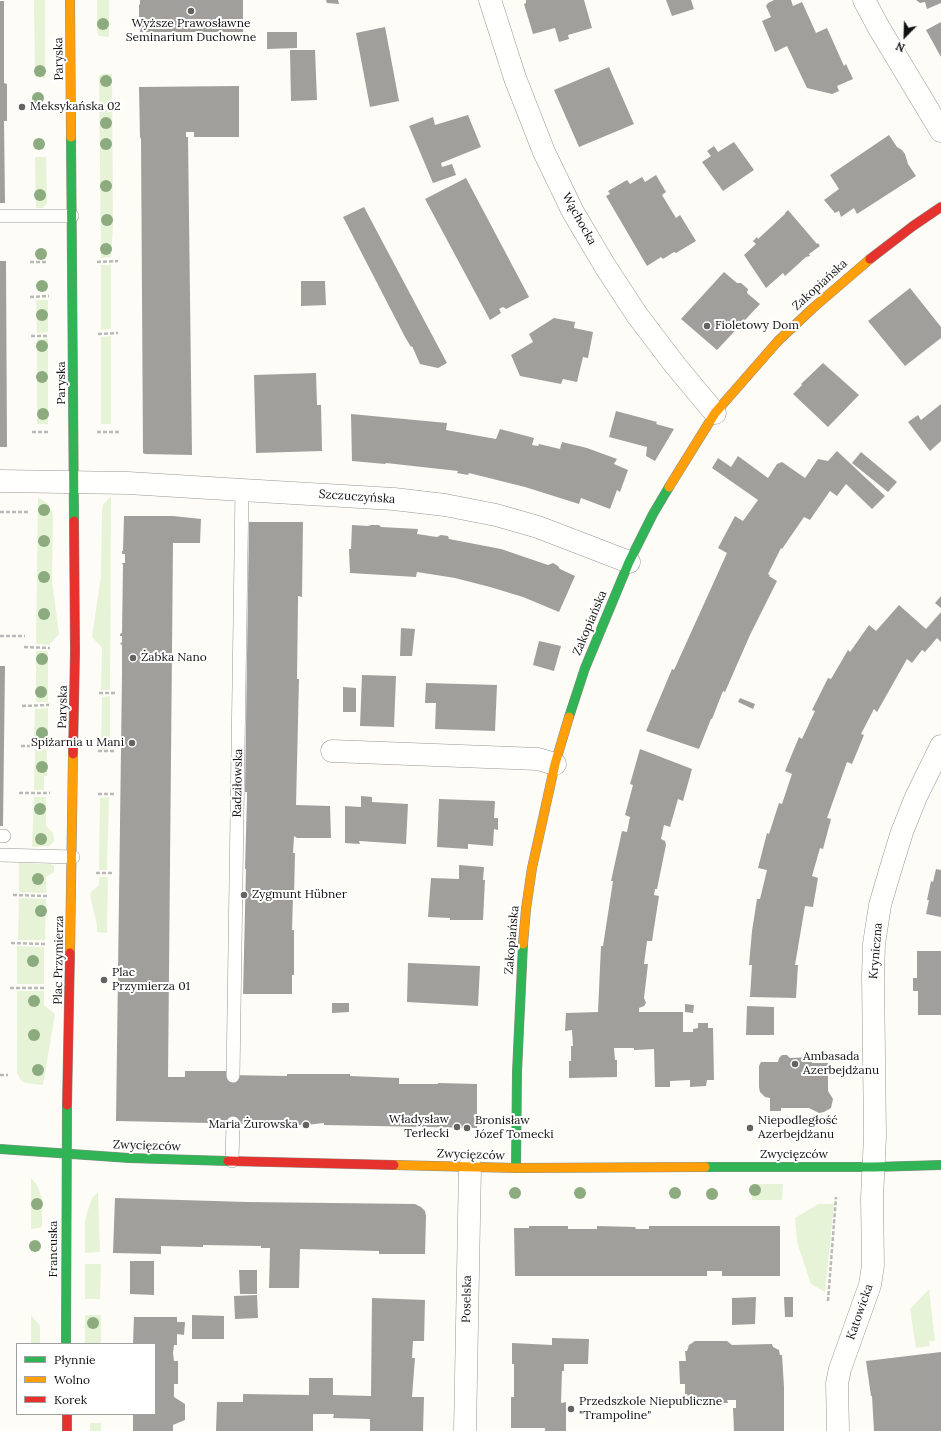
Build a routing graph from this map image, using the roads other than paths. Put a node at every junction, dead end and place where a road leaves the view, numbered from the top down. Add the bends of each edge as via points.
1 (70, 0) edge
2 (490, 0) edge
3 (864, 0) edge
4 (941, 130) edge
5 (941, 206) edge
6 (0, 216) edge
7 (72, 216) junction
8 (715, 413) junction
9 (0, 480) edge
10 (75, 482) junction
11 (242, 490) junction
12 (629, 562) junction
13 (941, 746) edge
14 (332, 751) dead end
15 (555, 764) junction
16 (74, 766) joint
17 (0, 855) edge
18 (72, 857) junction
19 (234, 1076) dead end
20 (233, 1124) dead end
21 (0, 1149) edge
22 (66, 1154) junction
23 (232, 1160) junction
24 (941, 1165) edge
25 (470, 1166) junction
26 (874, 1167) junction
27 (516, 1168) junction
28 (66, 1343) edge
29 (67, 1415) edge
30 (67, 1431) edge
31 (465, 1431) edge
32 (838, 1431) edge

1 - 7 street, Paryska
2 - 8 street, Wąchocka via 514,78 544,152 574,212 637,315
3 - 4 street via 878,28
5 - 8 street, Zakopiańska via 860,266 813,308 778,341
6 - 7 lane
7 - 10 street, Paryska
8 - 12 street, Zakopiańska via 678,470
9 - 10 street, Szczuczyńska
10 - 11 street, Szczuczyńska
10 - 16 street, Paryska
11 - 12 street, Szczuczyńska via 394,499 489,513 538,527
11 - 19 lane, Radziłowska
12 - 15 street, Zakopiańska via 584,668
13 - 26 street, Kryniczna via 902,832 880,905 874,944 873,976
14 - 15 street via 538,759
15 - 27 street, Zakopiańska via 536,847 526,909 518,1049
16 - 18 street, Plac Przymierza
17 - 18 lane
18 - 22 street, Plac Przymierza
20 - 23 lane
21 - 22 street, Zwycięzców
22 - 23 street, Zwycięzców
22 - 28 street, Francuska
23 - 25 street, Zwycięzców
24 - 26 street, Zwycięzców
25 - 27 street, Zwycięzców
25 - 31 street, Poselska
26 - 27 street, Zwycięzców
26 - 32 street, Katowicka via 873,1265 870,1285 840,1369
29 - 30 street

